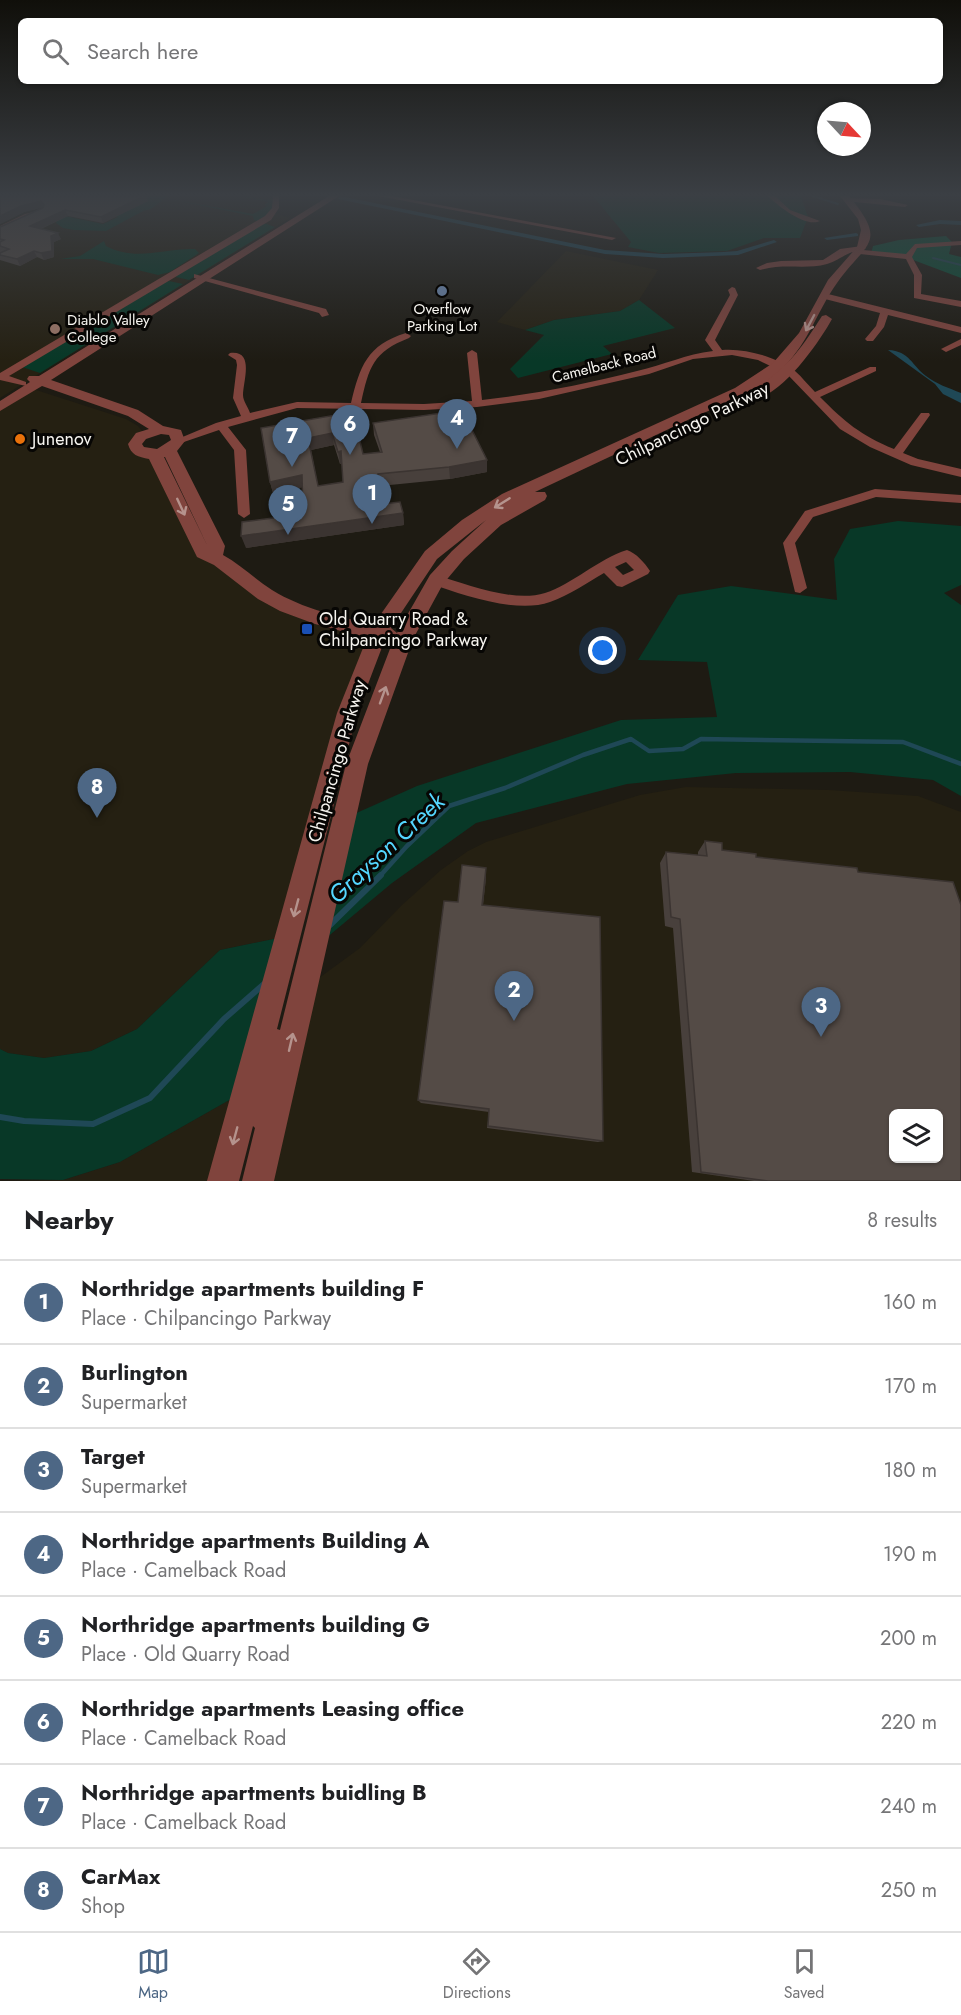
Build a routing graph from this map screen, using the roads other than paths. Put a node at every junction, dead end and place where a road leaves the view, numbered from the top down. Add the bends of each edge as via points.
1 (212, 251) edge
2 (242, 251) edge
3 (843, 251) edge
4 (865, 251) joint
5 (912, 251) edge
6 (908, 258) junction
7 (760, 268) dead end
8 (201, 277) junction
9 (918, 287) junction
10 (732, 290) dead end
11 (961, 296) edge
12 (830, 298) junction
13 (961, 304) edge
14 (885, 311) junction
15 (325, 315) dead end
16 (961, 330) edge
17 (406, 336) dead end
18 (870, 339) dead end
19 (961, 342) edge
20 (946, 349) dead end
21 (472, 352) dead end
22 (719, 352) junction
23 (233, 355) dead end
24 (784, 369) junction
25 (873, 369) dead end
26 (11, 371) junction
27 (1, 377) edge
28 (31, 383) junction
29 (814, 395) junction
30 (0, 398) edge
31 (356, 404) junction
32 (477, 404) junction
33 (0, 407) edge
34 (925, 415) dead end
35 (247, 417) junction
36 (220, 425) junction
37 (141, 436) junction
38 (167, 441) junction
39 (896, 456) junction
40 (961, 472) edge
41 (961, 499) edge
42 (244, 514) dead end
43 (606, 567) dead end
44 (436, 580) junction
45 (800, 588) dead end
46 (378, 633) junction
47 (404, 638) junction
48 (328, 787) junction
49 (323, 904) junction
50 (301, 942) junction
51 (270, 1005) junction
52 (272, 1120) junction
53 (223, 1181) edge
54 (258, 1181) edge

1 - 26 street
2 - 8 street
3 - 7 street via 823,264 771,264
4 - 6 street
4 - 12 street, Chilpancingo Parkway via 832,282
5 - 6 street
6 - 9 street via 917,268
8 - 15 street
8 - 28 street
9 - 11 street
9 - 13 street via 917,296
10 - 22 street via 734,295 710,340
12 - 14 street
12 - 24 street, Chilpancingo Parkway
14 - 16 street
14 - 18 street via 880,327
17 - 31 street via 390,341 367,359
19 - 20 street
21 - 32 street
22 - 24 street, Camelback Road via 749,354
22 - 32 street, Camelback Road via 589,386
23 - 35 street via 242,365 238,398
24 - 29 street, Camelback Road
24 - 44 street, Chilpancingo Parkway via 754,395 537,497 495,521
24 -> 46 street, Chilpancingo Parkway via 508,498 468,524 431,555
25 - 29 street
26 - 27 street
26 - 28 street
27 - 28 street
28 - 30 street
28 - 33 street
28 - 37 street via 126,419 138,426
28 - 38 street via 133,413
29 - 39 street, Camelback Road via 844,427
31 - 32 street, Camelback Road
31 - 35 street, Camelback Road via 297,405
34 - 39 street
35 - 36 street, Camelback Road
36 - 38 street, Camelback Road
36 - 42 street via 240,450
37 - 38 street
37 - 38 street via 135,444 143,454
38 - 46 street via 203,553 214,556 274,600 333,623
39 - 40 street, Camelback Road
41 - 45 street via 875,493 809,514 789,543
43 - 44 street via 547,598 534,600 475,594
44 - 47 street, Chilpancingo Parkway
46 - 47 street
46 - 48 street, Chilpancingo Parkway via 347,713
49 -> 47 street, Chilpancingo Parkway via 357,764
48 - 49 street via 332,792 332,809 317,869 317,890
48 -> 50 street, Chilpancingo Parkway
49 - 50 street, Chilpancingo Parkway
50 - 51 street, Chilpancingo Parkway
52 -> 50 street, Chilpancingo Parkway
51 - 52 street via 272,1032 259,1107 264,1117
51 -> 53 street, Chilpancingo Parkway
52 - 54 street, Chilpancingo Parkway

